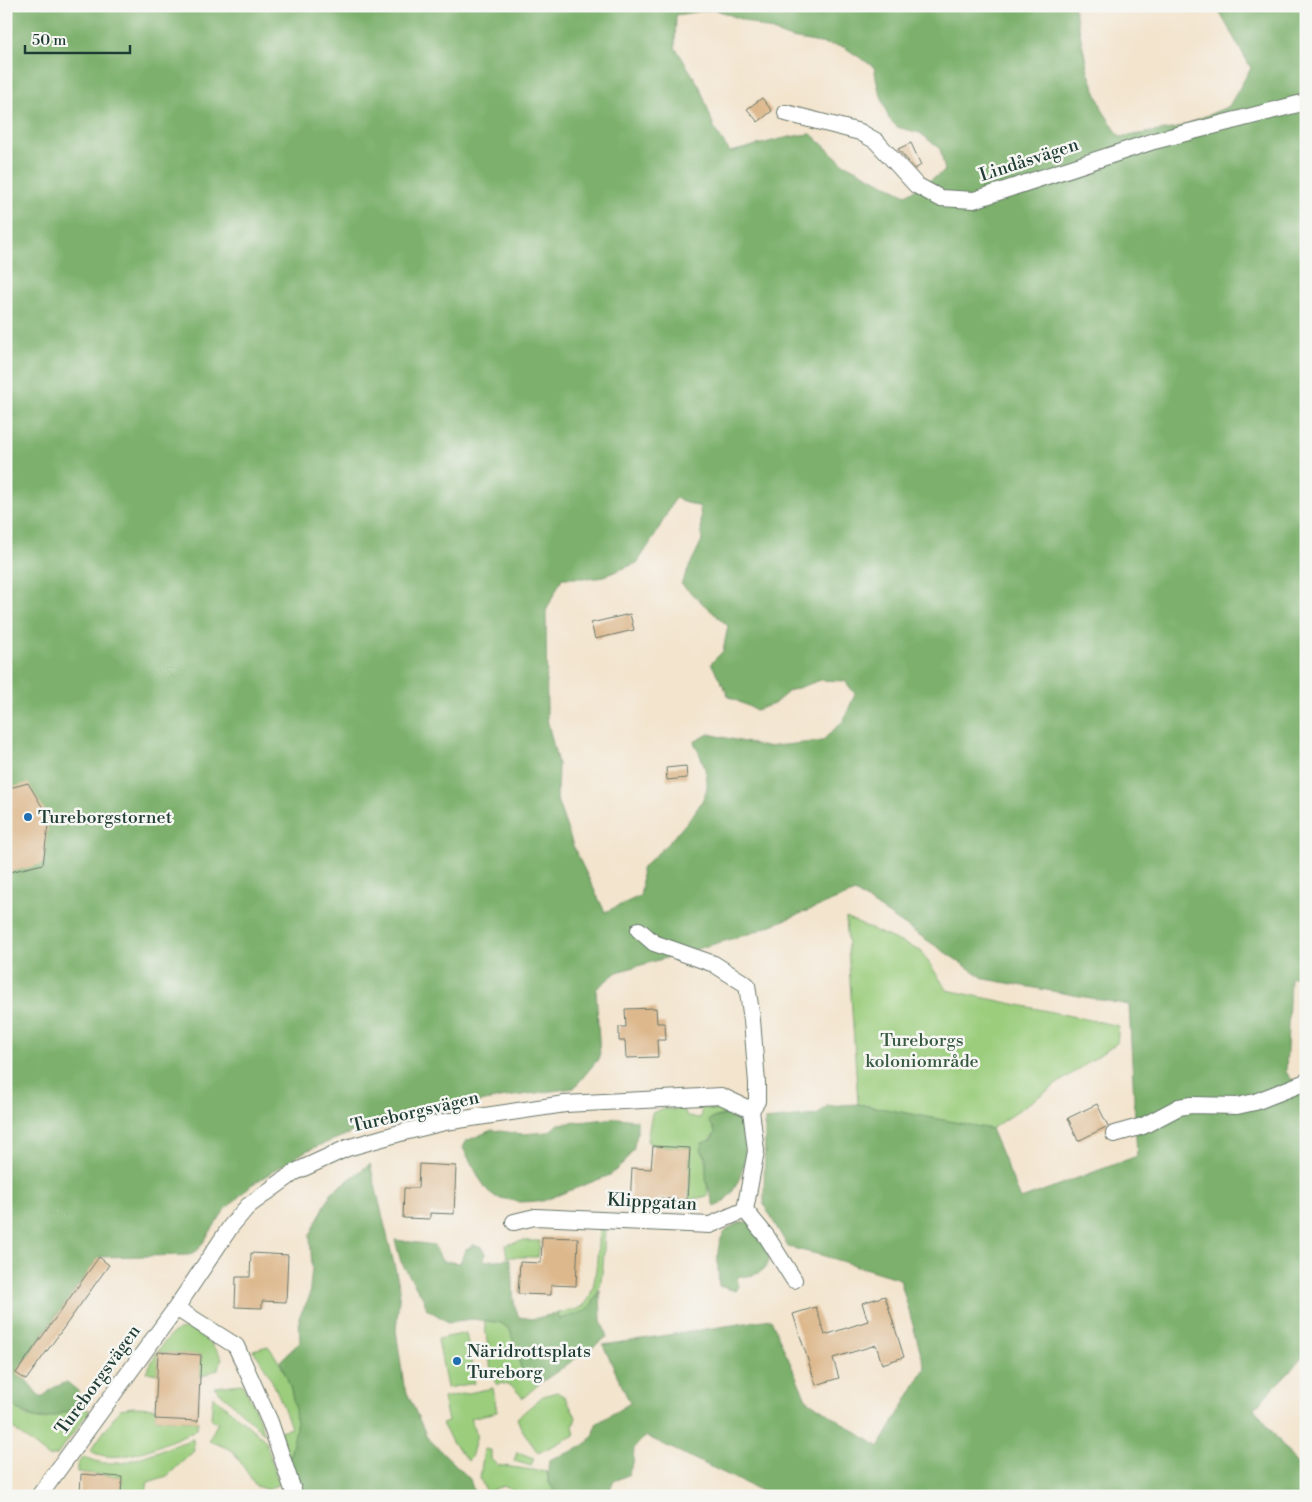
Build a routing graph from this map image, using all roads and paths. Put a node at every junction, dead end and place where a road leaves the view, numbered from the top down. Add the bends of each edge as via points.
1 (1306, 102) edge
2 (786, 114) dead end
3 (639, 930) dead end
4 (1306, 1082) edge
5 (751, 1110) junction
6 (1114, 1134) dead end
7 (745, 1210) junction
8 (514, 1222) dead end
9 (794, 1280) dead end
10 (176, 1308) junction
11 (39, 1496) edge
12 (294, 1496) edge

1 - 2 street, Lindåsvägen via 1154,141 974,200 940,198 916,185 876,141 860,132
3 - 5 street via 654,943 714,964 747,985 757,1083 757,1101
4 - 6 street via 1237,1106 1179,1107 1143,1126
5 - 7 street via 756,1151
5 - 10 street, Tureborgsvägen via 721,1096 565,1104 445,1122 347,1148 295,1172 248,1206
7 - 8 street, Klippgatan via 710,1225 535,1217
7 - 9 street
10 - 11 street, Tureborgsvägen
10 - 12 street via 236,1346 270,1422

